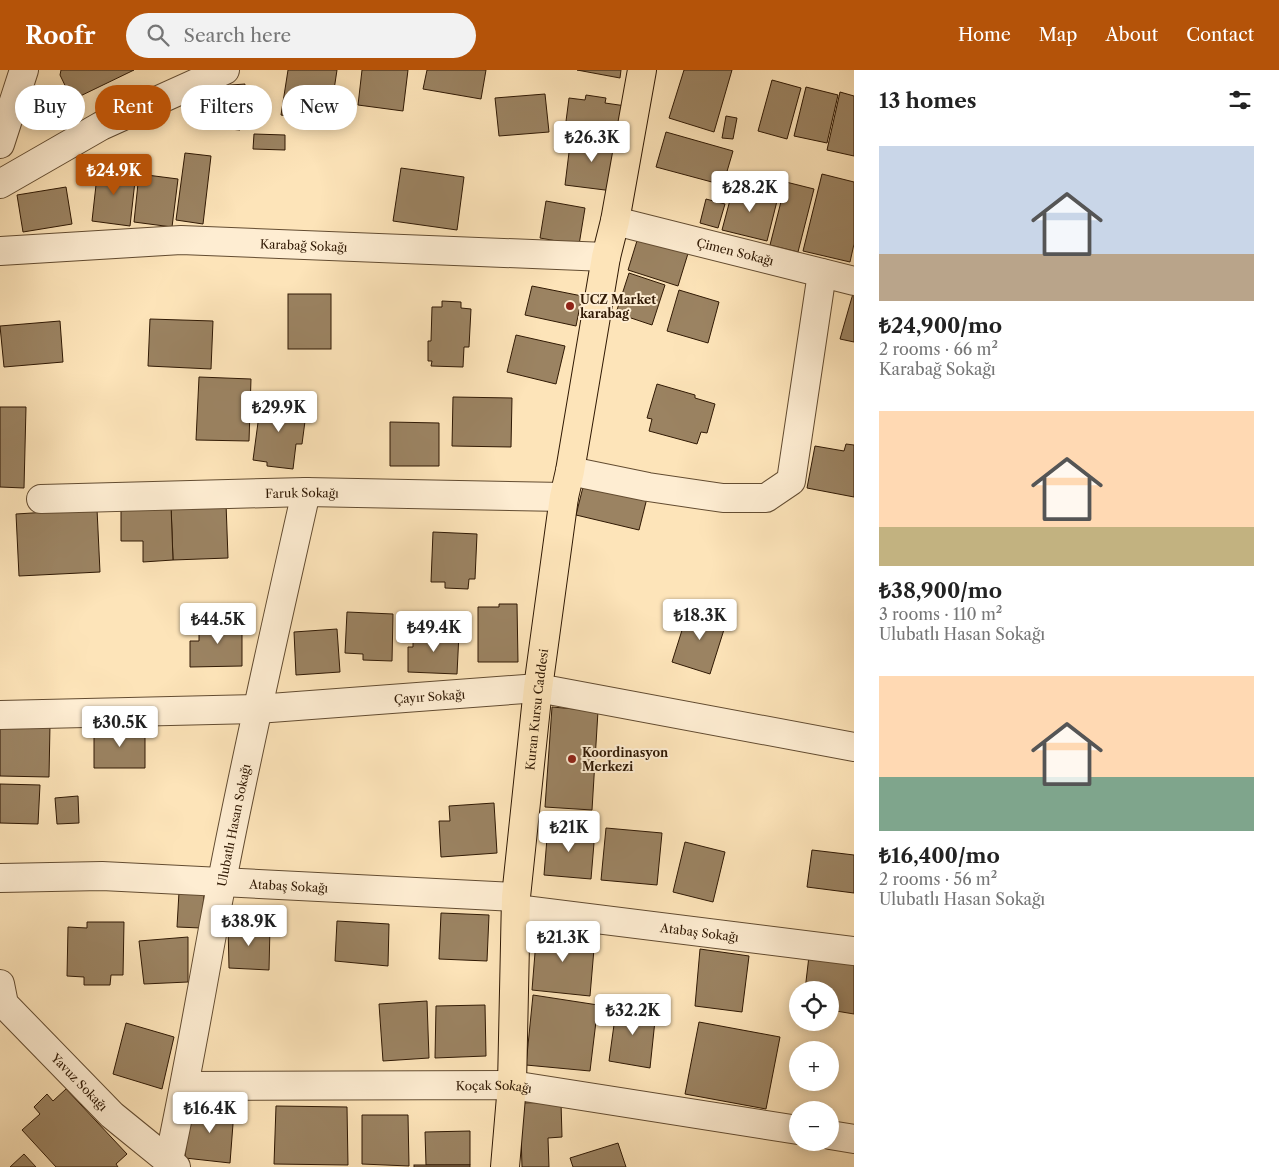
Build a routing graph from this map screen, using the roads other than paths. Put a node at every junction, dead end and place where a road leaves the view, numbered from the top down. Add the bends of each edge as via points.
1 (24, 70) edge
2 (225, 70) edge
3 (642, 70) edge
4 (0, 144) edge
5 (0, 184) edge
6 (615, 221) junction
7 (0, 251) edge
8 (606, 257) junction
9 (822, 273) junction
10 (854, 281) edge
11 (570, 471) junction
12 (306, 492) junction
13 (564, 497) junction
14 (41, 499) dead end
15 (538, 688) junction
16 (257, 709) junction
17 (0, 715) edge
18 (854, 747) edge
19 (0, 878) edge
20 (222, 882) junction
21 (516, 903) junction
22 (854, 951) edge
23 (0, 984) edge
24 (512, 1085) junction
25 (185, 1086) junction
26 (789, 1129) edge
27 (839, 1136) edge
28 (854, 1139) edge
29 (172, 1164) edge
30 (505, 1167) edge

1 - 4 street
2 - 5 street via 101,126
3 - 6 main road, Kuran Kursu Caddesi
6 - 8 main road, Kuran Kursu Caddesi
6 - 9 street, Çimen Sokağı
7 - 8 street, Karabağ Sokağı via 181,240
8 - 11 main road, Kuran Kursu Caddesi
9 - 10 street, Çimen Sokağı
9 - 11 street via 791,481 766,498 723,498
11 - 13 main road, Kuran Kursu Caddesi
12 - 13 street, Faruk Sokağı
12 - 14 street, Faruk Sokağı
12 - 16 street, Ulubatlı Hasan Sokağı
13 - 15 main road, Kuran Kursu Caddesi
15 - 16 street, Çayır Sokağı
15 - 18 street, Çayır Sokağı
15 - 21 main road, Kuran Kursu Caddesi
16 - 17 street, Çayır Sokağı
16 - 20 street, Ulubatlı Hasan Sokağı
19 - 20 street, Atabaş Sokağı via 102,876
20 - 21 street, Atabaş Sokağı
20 - 25 street, Ulubatlı Hasan Sokağı
21 - 22 street, Atabaş Sokağı
21 - 24 main road, Kuran Kursu Caddesi
23 - 29 street, Yavuz Sokağı via 4,1004 112,1114
24 - 25 street, Koçak Sokağı
24 - 26 street, Koçak Sokağı
24 - 30 main road, Kuran Kursu Caddesi
25 - 29 street, Ulubatlı Hasan Sokağı
27 - 28 street

